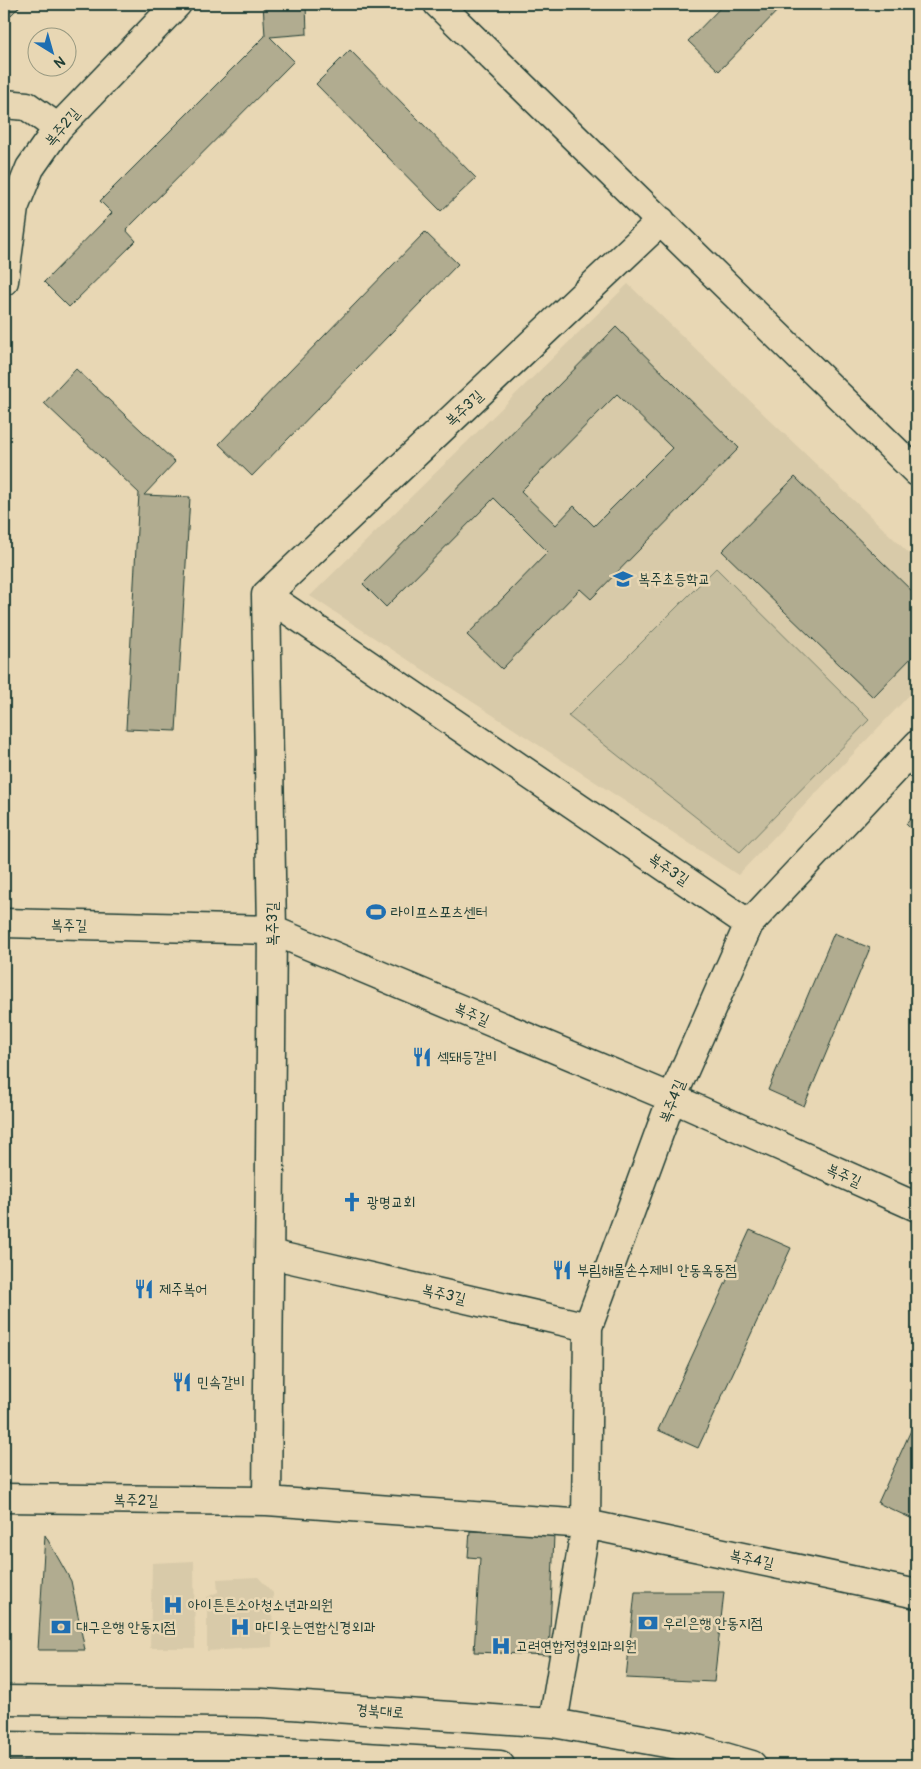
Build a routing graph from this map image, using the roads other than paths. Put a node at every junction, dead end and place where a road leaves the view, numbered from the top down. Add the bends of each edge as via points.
1 (177, 4) edge
2 (438, 4) edge
3 (4, 104) edge
4 (58, 128) junction
5 (661, 221) junction
6 (4, 282) edge
7 (917, 472) edge
8 (266, 595) junction
9 (917, 745) edge
10 (4, 923) edge
11 (749, 924) junction
12 (272, 930) junction
13 (672, 1098) junction
14 (917, 1207) edge
15 (270, 1254) junction
16 (588, 1327) junction
17 (4, 1498) edge
18 (267, 1501) junction
19 (586, 1524) junction
20 (917, 1594) edge
21 (4, 1700) edge
22 (553, 1723) junction
23 (4, 1746) edge
24 (231, 1757) edge
25 (500, 1765) edge
26 (752, 1765) edge

1 - 4 street, 복주2길
2 - 5 street
3 - 4 street via 27,106
4 - 6 street, 복주2길 via 30,168 14,208
5 - 7 street
5 - 8 street, 복주3길
8 - 11 street, 복주3길
8 - 12 street, 복주3길
9 - 11 street, 복주4길
10 - 12 street, 복주길
11 - 13 street, 복주4길
12 - 13 street, 복주길
12 - 15 street, 복주3길
13 - 14 street, 복주길
13 - 16 street, 복주4길
15 - 16 street, 복주3길
15 - 18 street, 복주3길
16 - 19 street, 복주4길
17 - 18 street, 복주2길
18 - 19 street, 복주2길
19 - 20 street, 복주4길
19 - 22 street, 복주4길
21 - 22 street, 경북대로 via 262,1703
22 - 26 street, 경북대로 via 694,1748
23 - 24 street
24 - 25 street

